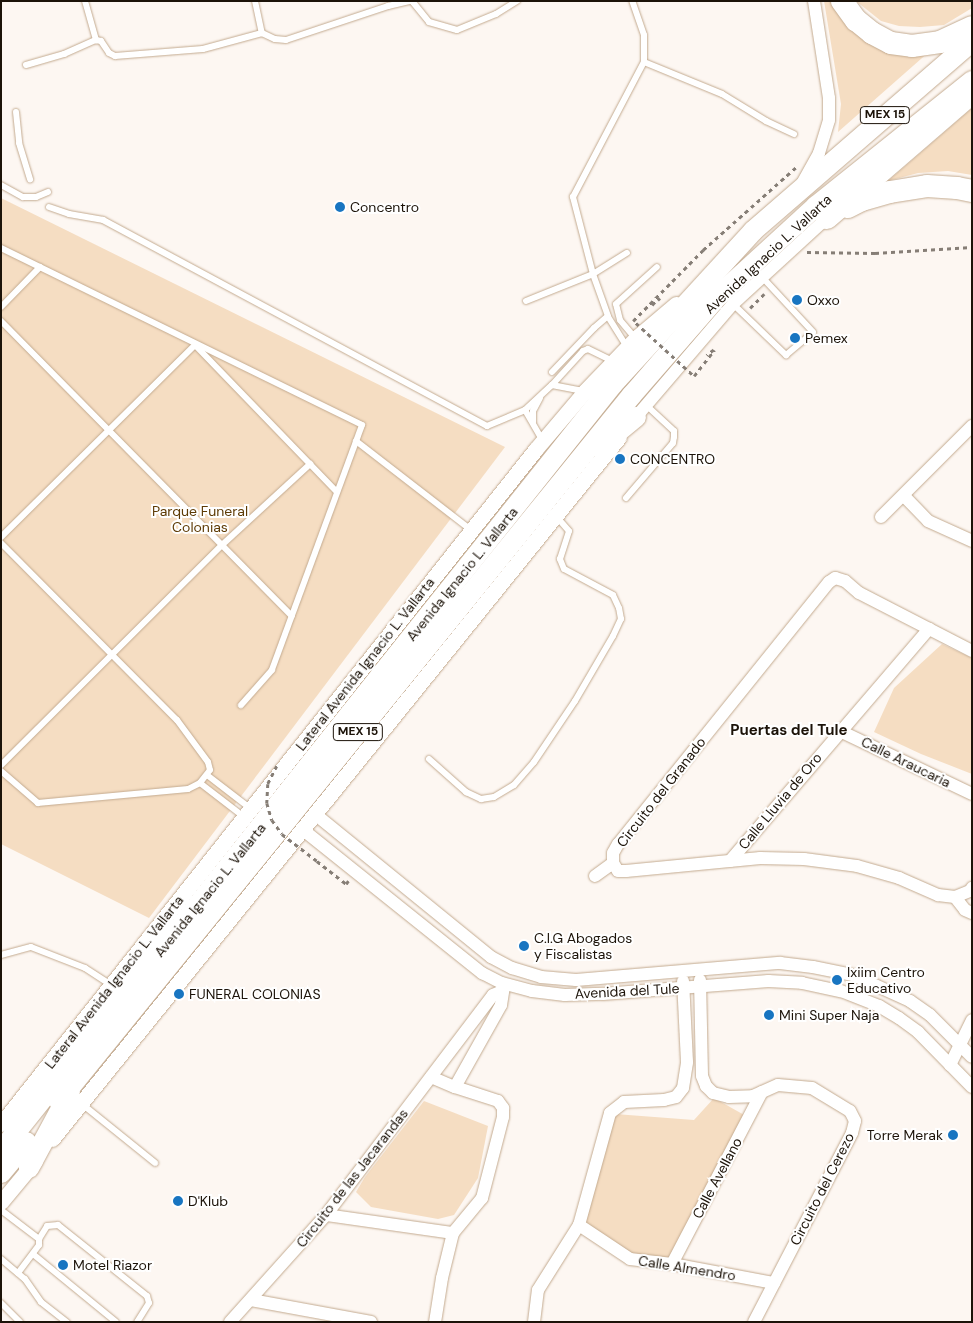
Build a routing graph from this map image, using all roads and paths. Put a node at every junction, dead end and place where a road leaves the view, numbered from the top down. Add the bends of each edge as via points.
1 (85, 1) edge
2 (255, 1) edge
3 (411, 1) edge
4 (517, 1) edge
5 (632, 1) edge
6 (814, 1) edge
7 (842, 1) edge
8 (972, 27) edge
9 (262, 33) junction
10 (96, 40) junction
11 (972, 41) edge
12 (644, 62) junction
13 (26, 65) dead end
14 (972, 81) edge
15 (972, 93) edge
16 (16, 112) dead end
17 (794, 134) dead end
18 (30, 179) dead end
19 (1, 185) edge
20 (799, 189) junction
21 (972, 191) edge
22 (48, 192) dead end
23 (49, 207) dead end
24 (827, 218) junction
25 (972, 247) edge
26 (1, 248) edge
27 (627, 252) dead end
28 (802, 258) dead end
29 (40, 267) junction
30 (657, 267) dead end
31 (713, 272) junction
32 (594, 274) junction
33 (762, 277) junction
34 (772, 287) junction
35 (726, 300) junction
36 (526, 301) dead end
37 (1, 307) edge
38 (744, 314) junction
39 (608, 316) junction
40 (1, 321) edge
41 (636, 323) dead end
42 (632, 343) junction
43 (194, 344) junction
44 (711, 348) dead end
45 (704, 354) dead end
46 (614, 361) junction
47 (693, 369) dead end
48 (552, 372) dead end
49 (552, 385) junction
50 (585, 391) junction
51 (541, 395) junction
52 (525, 410) junction
53 (641, 411) junction
54 (534, 426) junction
55 (109, 430) junction
56 (969, 433) edge
57 (543, 441) junction
58 (356, 442) junction
59 (310, 464) junction
60 (566, 476) junction
61 (337, 492) junction
62 (904, 496) junction
63 (626, 498) dead end
64 (556, 516) junction
65 (881, 517) dead end
66 (471, 530) junction
67 (1, 537) edge
68 (972, 541) edge
69 (1, 543) edge
70 (222, 545) junction
71 (292, 616) junction
72 (929, 629) junction
73 (972, 651) edge
74 (112, 654) junction
75 (241, 705) dead end
76 (840, 731) junction
77 (429, 759) dead end
78 (1, 765) edge
79 (277, 766) dead end
80 (1, 771) edge
81 (207, 775) junction
82 (200, 783) junction
83 (972, 794) edge
84 (247, 813) junction
85 (315, 814) junction
86 (302, 829) junction
87 (317, 861) dead end
88 (730, 861) junction
89 (613, 864) junction
90 (595, 876) dead end
91 (972, 888) edge
92 (955, 897) junction
93 (972, 913) edge
94 (1, 955) edge
95 (512, 968) junction
96 (700, 970) junction
97 (683, 971) junction
98 (111, 985) junction
99 (700, 986) junction
100 (503, 988) junction
101 (683, 988) junction
102 (972, 1020) edge
103 (472, 1024) junction
104 (487, 1032) junction
105 (960, 1045) junction
106 (449, 1055) junction
107 (972, 1057) edge
108 (468, 1065) junction
109 (950, 1065) junction
110 (702, 1076) junction
111 (431, 1077) junction
112 (686, 1077) junction
113 (962, 1077) junction
114 (78, 1078) junction
115 (455, 1087) junction
116 (972, 1087) edge
117 (762, 1092) junction
118 (81, 1103) junction
119 (9, 1128) edge
120 (1, 1145) edge
121 (1, 1151) edge
122 (154, 1163) dead end
123 (29, 1168) junction
124 (1, 1173) edge
125 (1, 1202) edge
126 (1, 1210) edge
127 (326, 1215) junction
128 (579, 1226) junction
129 (453, 1233) junction
130 (38, 1239) junction
131 (33, 1254) junction
132 (1, 1259) edge
133 (672, 1264) junction
134 (18, 1273) junction
135 (774, 1283) junction
136 (251, 1300) junction
137 (1, 1303) edge
138 (20, 1322) edge
139 (67, 1322) edge
140 (116, 1322) edge
141 (136, 1322) edge
142 (230, 1322) edge
143 (371, 1322) edge
144 (435, 1322) edge
145 (534, 1322) edge
146 (754, 1322) edge

1 - 10 lane
2 - 9 lane
3 - 4 lane via 428,22 458,30
3 - 9 lane via 286,40
5 - 12 lane via 644,35
6 - 20 street via 829,98 828,120 820,154
7 - 8 highway via 856,20 891,43 912,46 940,42
9 - 10 lane via 203,49 115,56
10 - 13 lane
11 - 20 highway, Avenida Ignacio L. Vallarta / MEX 15
12 - 17 lane via 722,94
12 - 32 lane via 573,198
14 - 35 highway, Avenida Ignacio L. Vallarta / MEX 15 via 816,206
15 - 24 highway
16 - 18 lane via 19,144
19 - 22 lane via 23,197 36,197
20 - 31 highway, Avenida Ignacio L. Vallarta / MEX 15
21 - 24 highway via 927,186 890,192 862,200
23 - 52 lane via 103,220 487,426
24 - 33 street, Avenida Ignacio L. Vallarta
25 - 28 path via 875,254 808,252
26 - 29 lane
27 - 32 lane
29 - 37 lane
29 - 43 lane
30 - 42 lane via 616,304
31 - 42 street, Lateral Avenida Ignacio L. Vallarta
31 - 119 highway, Avenida Ignacio L. Vallarta / MEX 15 via 613,384
32 - 36 lane
32 - 39 lane
33 - 34 lane
33 - 35 street, Avenida Ignacio L. Vallarta
34 - 38 path
34 - 38 lane via 813,332 786,355
35 - 38 lane
35 - 53 street, Avenida Ignacio L. Vallarta
35 - 60 highway, Avenida Ignacio L. Vallarta / MEX 15 via 632,395
39 - 42 lane
39 - 48 lane
40 - 55 lane
41 - 47 path, bridge via 694,376 714,350
42 - 46 street, Lateral Avenida Ignacio L. Vallarta
43 - 55 lane
43 - 58 lane via 362,425
43 - 59 lane
44 - 45 path
46 - 49 lane via 588,349
46 - 50 street, Lateral Avenida Ignacio L. Vallarta
49 - 50 lane
49 - 51 lane
50 - 57 street, Lateral Avenida Ignacio L. Vallarta
51 - 52 lane
51 - 54 lane via 533,412
52 - 54 lane
53 - 60 highway
53 - 63 lane via 674,431 673,443
53 - 64 street
54 - 57 lane
55 - 67 lane
55 - 70 lane
56 - 62 street
57 - 66 street, Lateral Avenida Ignacio L. Vallarta
58 - 61 lane
58 - 66 lane
59 - 61 lane
59 - 70 lane
60 - 114 highway, Avenida Ignacio L. Vallarta / MEX 15
61 - 71 lane
62 - 65 street
62 - 68 street via 928,522
64 - 77 lane via 568,531 560,558 564,569 613,595 620,619 613,636 534,762 514,785 494,797 481,799 466,792
64 - 85 street
66 - 84 street, Lateral Avenida Ignacio L. Vallarta
69 - 74 lane
70 - 71 lane
70 - 74 lane
71 - 75 lane via 272,670
72 - 73 street, Circuito del Granado
72 - 76 street, Calle Lluvia de Oro
72 - 89 street, Circuito del Granado via 859,593 845,582 835,578 829,582 618,844 613,853
74 - 78 lane
74 - 81 lane via 177,720 208,762 210,770
76 - 83 street, Calle Araucaria
76 - 88 street, Calle Lluvia de Oro
79 - 87 path, bridge via 268,784 267,803 272,820 282,834
80 - 82 lane via 38,803 188,789
81 - 82 lane
81 - 84 lane
82 - 84 lane
84 - 98 street, Lateral Avenida Ignacio L. Vallarta
85 - 86 street
85 - 95 street, Avenida del Tule via 491,956
86 - 100 street, Avenida del Tule
86 - 118 street
88 - 89 street, Circuito del Granado via 626,871 618,871
88 - 92 street, Circuito del Granado via 804,859 857,866 899,878 938,895
89 - 90 street
91 - 92 street
92 - 93 street via 965,910
94 - 98 lane via 31,947 85,968
95 - 97 street, Avenida del Tule via 541,977 576,980
95 - 100 street, Circuito de las Jacarandas
96 - 97 street, Avenida del Tule
96 - 99 street
96 - 105 street, Avenida del Tule via 780,963 853,975 910,1001 930,1015
97 - 101 street
98 - 119 street, Lateral Avenida Ignacio L. Vallarta
99 - 101 street, Avenida del Tule
99 - 109 street, Avenida del Tule via 768,981 802,983 841,991 899,1018 918,1032
99 - 110 street
100 - 101 street, Avenida del Tule via 565,995
100 - 103 street, Circuito de las Jacarandas via 493,995
100 - 104 street, Circuito de las Jacarandas via 501,1006
101 - 112 street
102 - 105 street
103 - 104 street
103 - 106 street, Circuito de las Jacarandas
104 - 108 street, Circuito de las Jacarandas
105 - 107 street, Avenida del Tule
105 - 109 street
106 - 108 street
106 - 111 street, Circuito de las Jacarandas
107 - 113 street
108 - 115 street, Circuito de las Jacarandas
109 - 113 street, Avenida del Tule
110 - 112 street
110 - 117 street, Circuito del Cerezo via 712,1092 753,1096
111 - 115 street
111 - 127 street, Circuito de las Jacarandas
112 - 128 street via 676,1097 624,1102 610,1113
113 - 116 street, Avenida del Tule
114 - 123 highway
114 - 124 highway, Avenida Ignacio L. Vallarta / MEX 15
115 - 129 street via 498,1101 503,1108 503,1117 482,1198
117 - 133 street, Calle Avellano
117 - 135 street, Circuito del Cerezo via 778,1086 812,1088 850,1110 855,1121 852,1133
118 - 122 lane
118 - 123 street
119 - 120 highway
119 - 121 highway, Avenida Ignacio L. Vallarta / MEX 15
123 - 125 street
126 - 130 lane
127 - 129 street
127 - 136 street, Circuito de las Jacarandas
128 - 133 street, Calle Almendro via 630,1259
128 - 145 street via 538,1290
129 - 144 street
130 - 131 lane via 39,1245
130 - 141 lane via 48,1226 58,1225 147,1296 149,1303
131 - 134 lane
131 - 140 lane
132 - 134 lane
133 - 135 street, Calle Almendro
134 - 139 lane via 41,1302
135 - 146 street, Circuito del Cerezo
136 - 142 street, Circuito de las Jacarandas
136 - 143 street
137 - 138 lane

